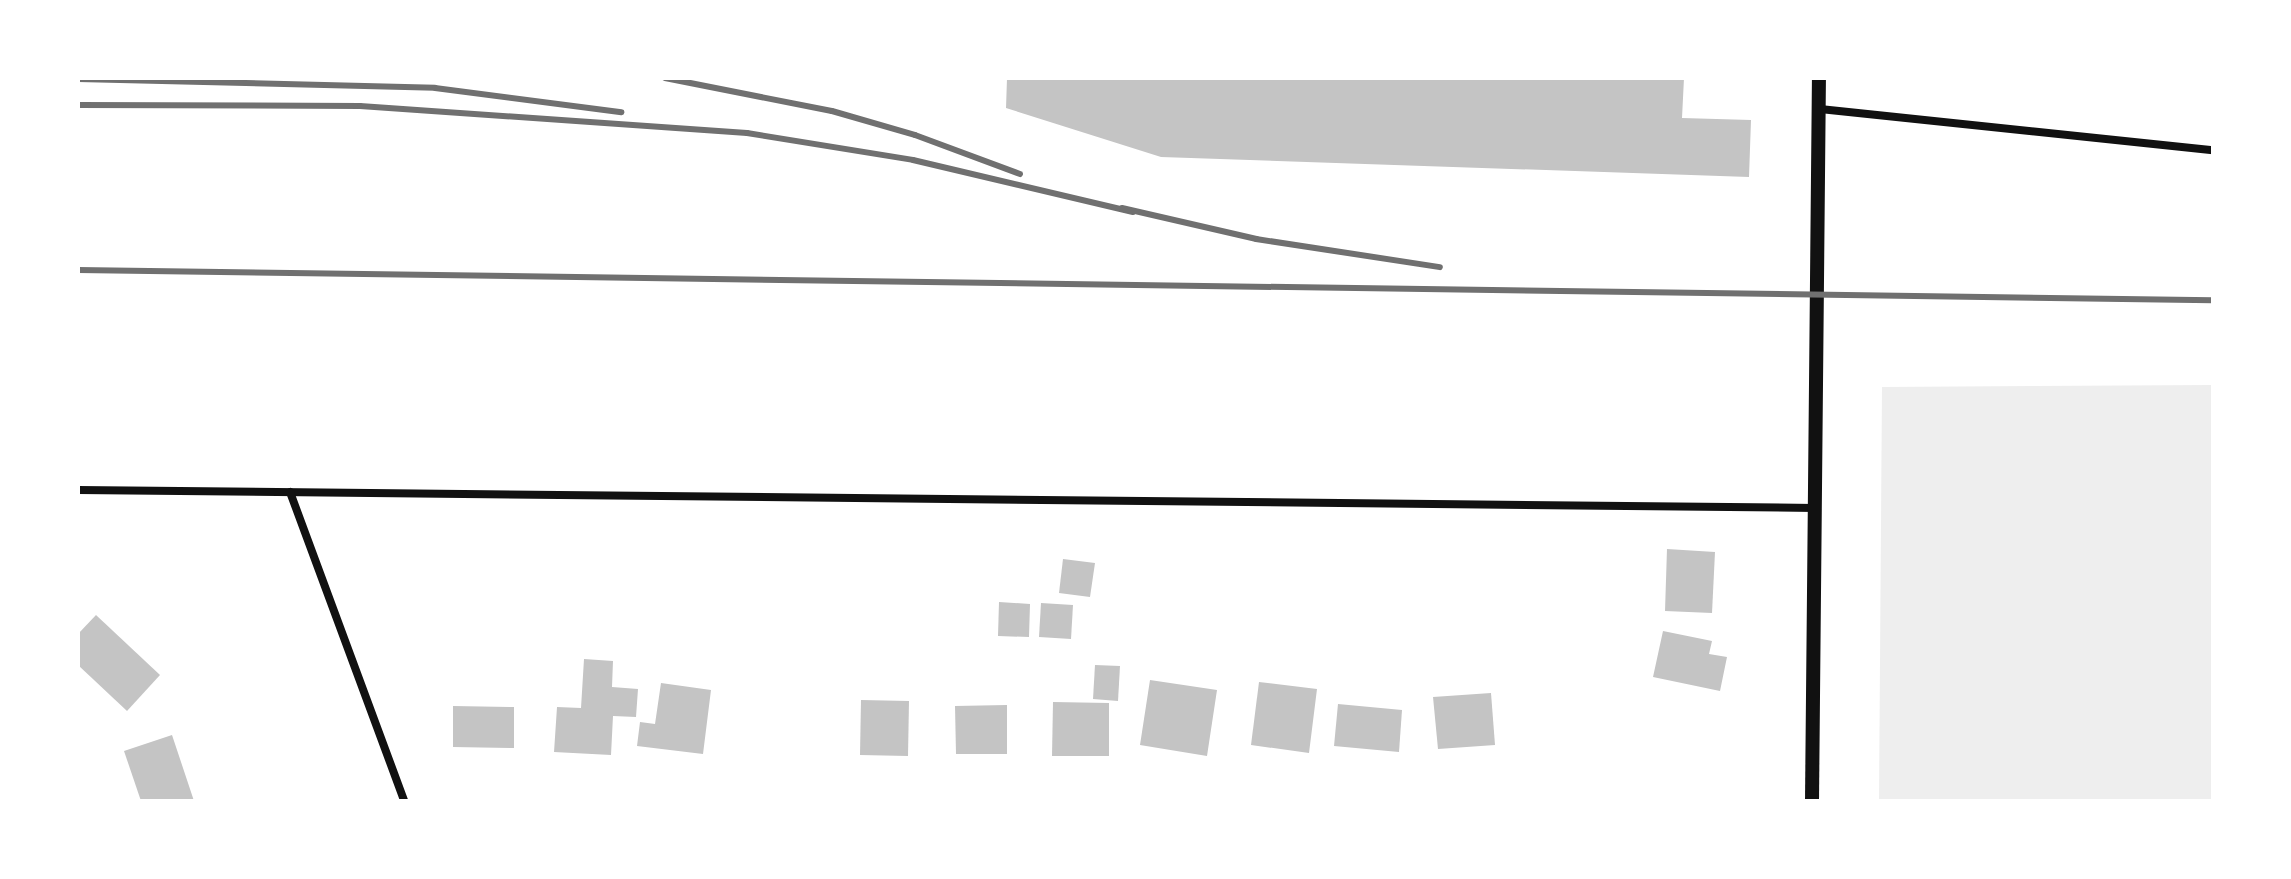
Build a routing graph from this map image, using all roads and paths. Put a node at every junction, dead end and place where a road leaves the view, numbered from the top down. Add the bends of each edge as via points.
1 (1819, 78) edge
2 (1820, 109) junction
3 (2213, 150) edge
4 (78, 490) edge
5 (290, 492) junction
6 (1815, 508) junction
7 (404, 801) edge
8 (1812, 801) edge

1 - 2 street
2 - 3 street
2 - 6 street
4 - 5 street
5 - 6 street
5 - 7 street
6 - 8 street

